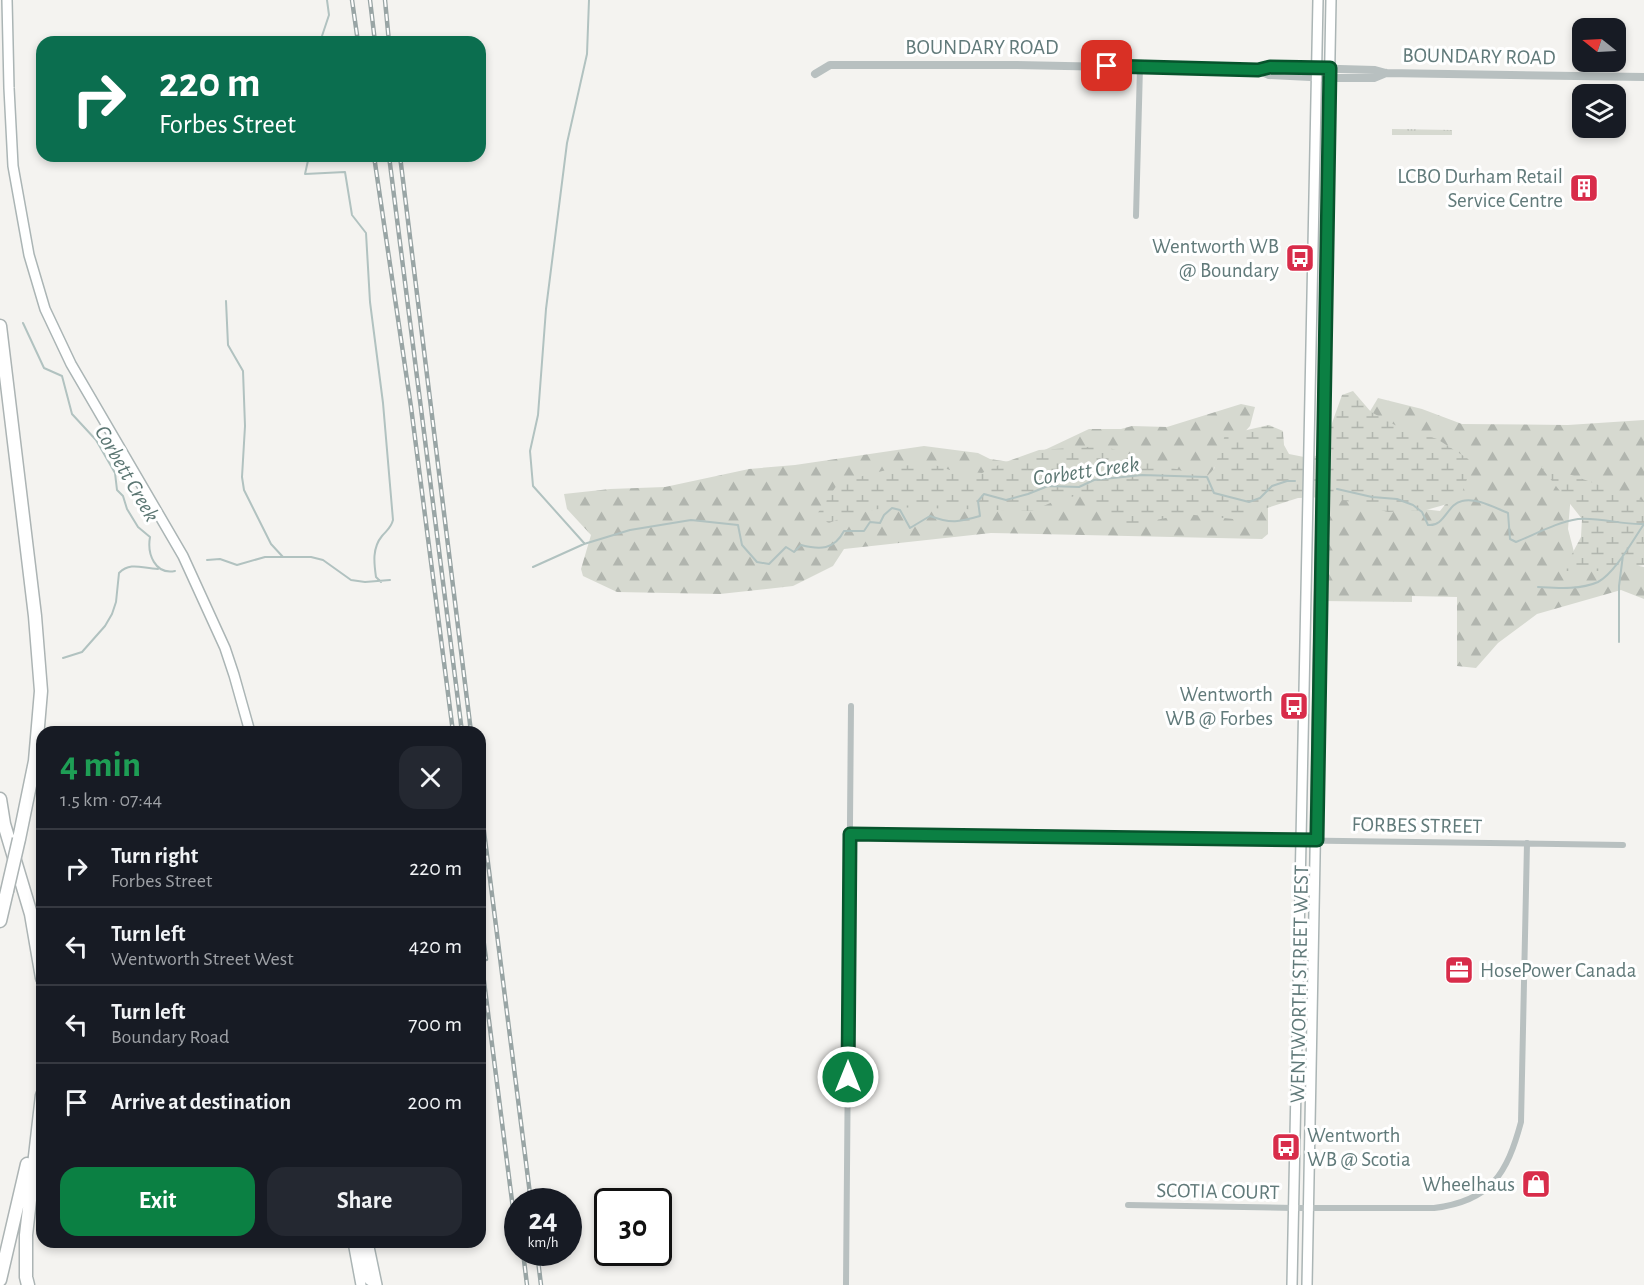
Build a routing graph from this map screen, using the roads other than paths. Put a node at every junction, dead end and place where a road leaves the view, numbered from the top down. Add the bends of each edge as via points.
1 (8, 0) edge
2 (1318, 0) edge
3 (1331, 0) edge
4 (1140, 67) junction
5 (1317, 73) junction
6 (1330, 73) junction
7 (815, 75) dead end
8 (1644, 77) edge
9 (1136, 216) dead end
10 (0, 326) edge
11 (851, 706) dead end
12 (38, 726) edge
13 (248, 726) edge
14 (36, 749) edge
15 (0, 799) edge
16 (850, 834) junction
17 (1302, 840) junction
18 (1317, 840) junction
19 (1527, 843) junction
20 (1623, 844) dead end
21 (0, 921) edge
22 (36, 943) edge
23 (36, 1123) edge
24 (36, 1146) edge
25 (1128, 1205) dead end
26 (1294, 1209) junction
27 (1308, 1209) junction
28 (354, 1248) edge
29 (361, 1248) edge
30 (369, 1248) edge
31 (0, 1280) edge
32 (28, 1285) edge
33 (361, 1285) edge
34 (377, 1285) edge
35 (846, 1285) edge
36 (1292, 1285) edge
37 (1307, 1285) edge

1 - 13 main road via 15,188 45,309 71,364 183,556 225,648
2 - 5 main road, WENTWORTH STREET WEST
3 - 6 main road, WENTWORTH STREET WEST
4 - 5 street, BOUNDARY ROAD via 1270,67
4 - 7 street, BOUNDARY ROAD via 830,65
4 - 9 street
5 - 6 street, BOUNDARY ROAD
5 - 17 main road, WENTWORTH STREET WEST
6 - 8 street, BOUNDARY ROAD via 1375,70
6 - 18 main road, WENTWORTH STREET WEST
10 - 12 highway, bridge via 35,616 41,691
11 - 16 street
14 - 21 highway, bridge
15 - 22 highway
16 - 17 street, FORBES STREET
16 - 35 street
17 - 18 street, FORBES STREET
17 - 26 main road, WENTWORTH STREET WEST
18 - 19 street, FORBES STREET
18 - 27 main road, WENTWORTH STREET WEST
19 - 20 street, FORBES STREET
19 - 27 street, SCOTIA COURT via 1521,1122 1513,1151 1501,1173 1472,1199 1451,1206
23 - 31 highway
24 - 32 highway via 26,1235
25 - 26 street, SCOTIA COURT
26 - 27 street, SCOTIA COURT
26 - 36 main road, WENTWORTH STREET WEST
27 - 37 main road, WENTWORTH STREET WEST
28 - 33 main road
29 - 34 main road via 369,1280
30 - 34 main road

